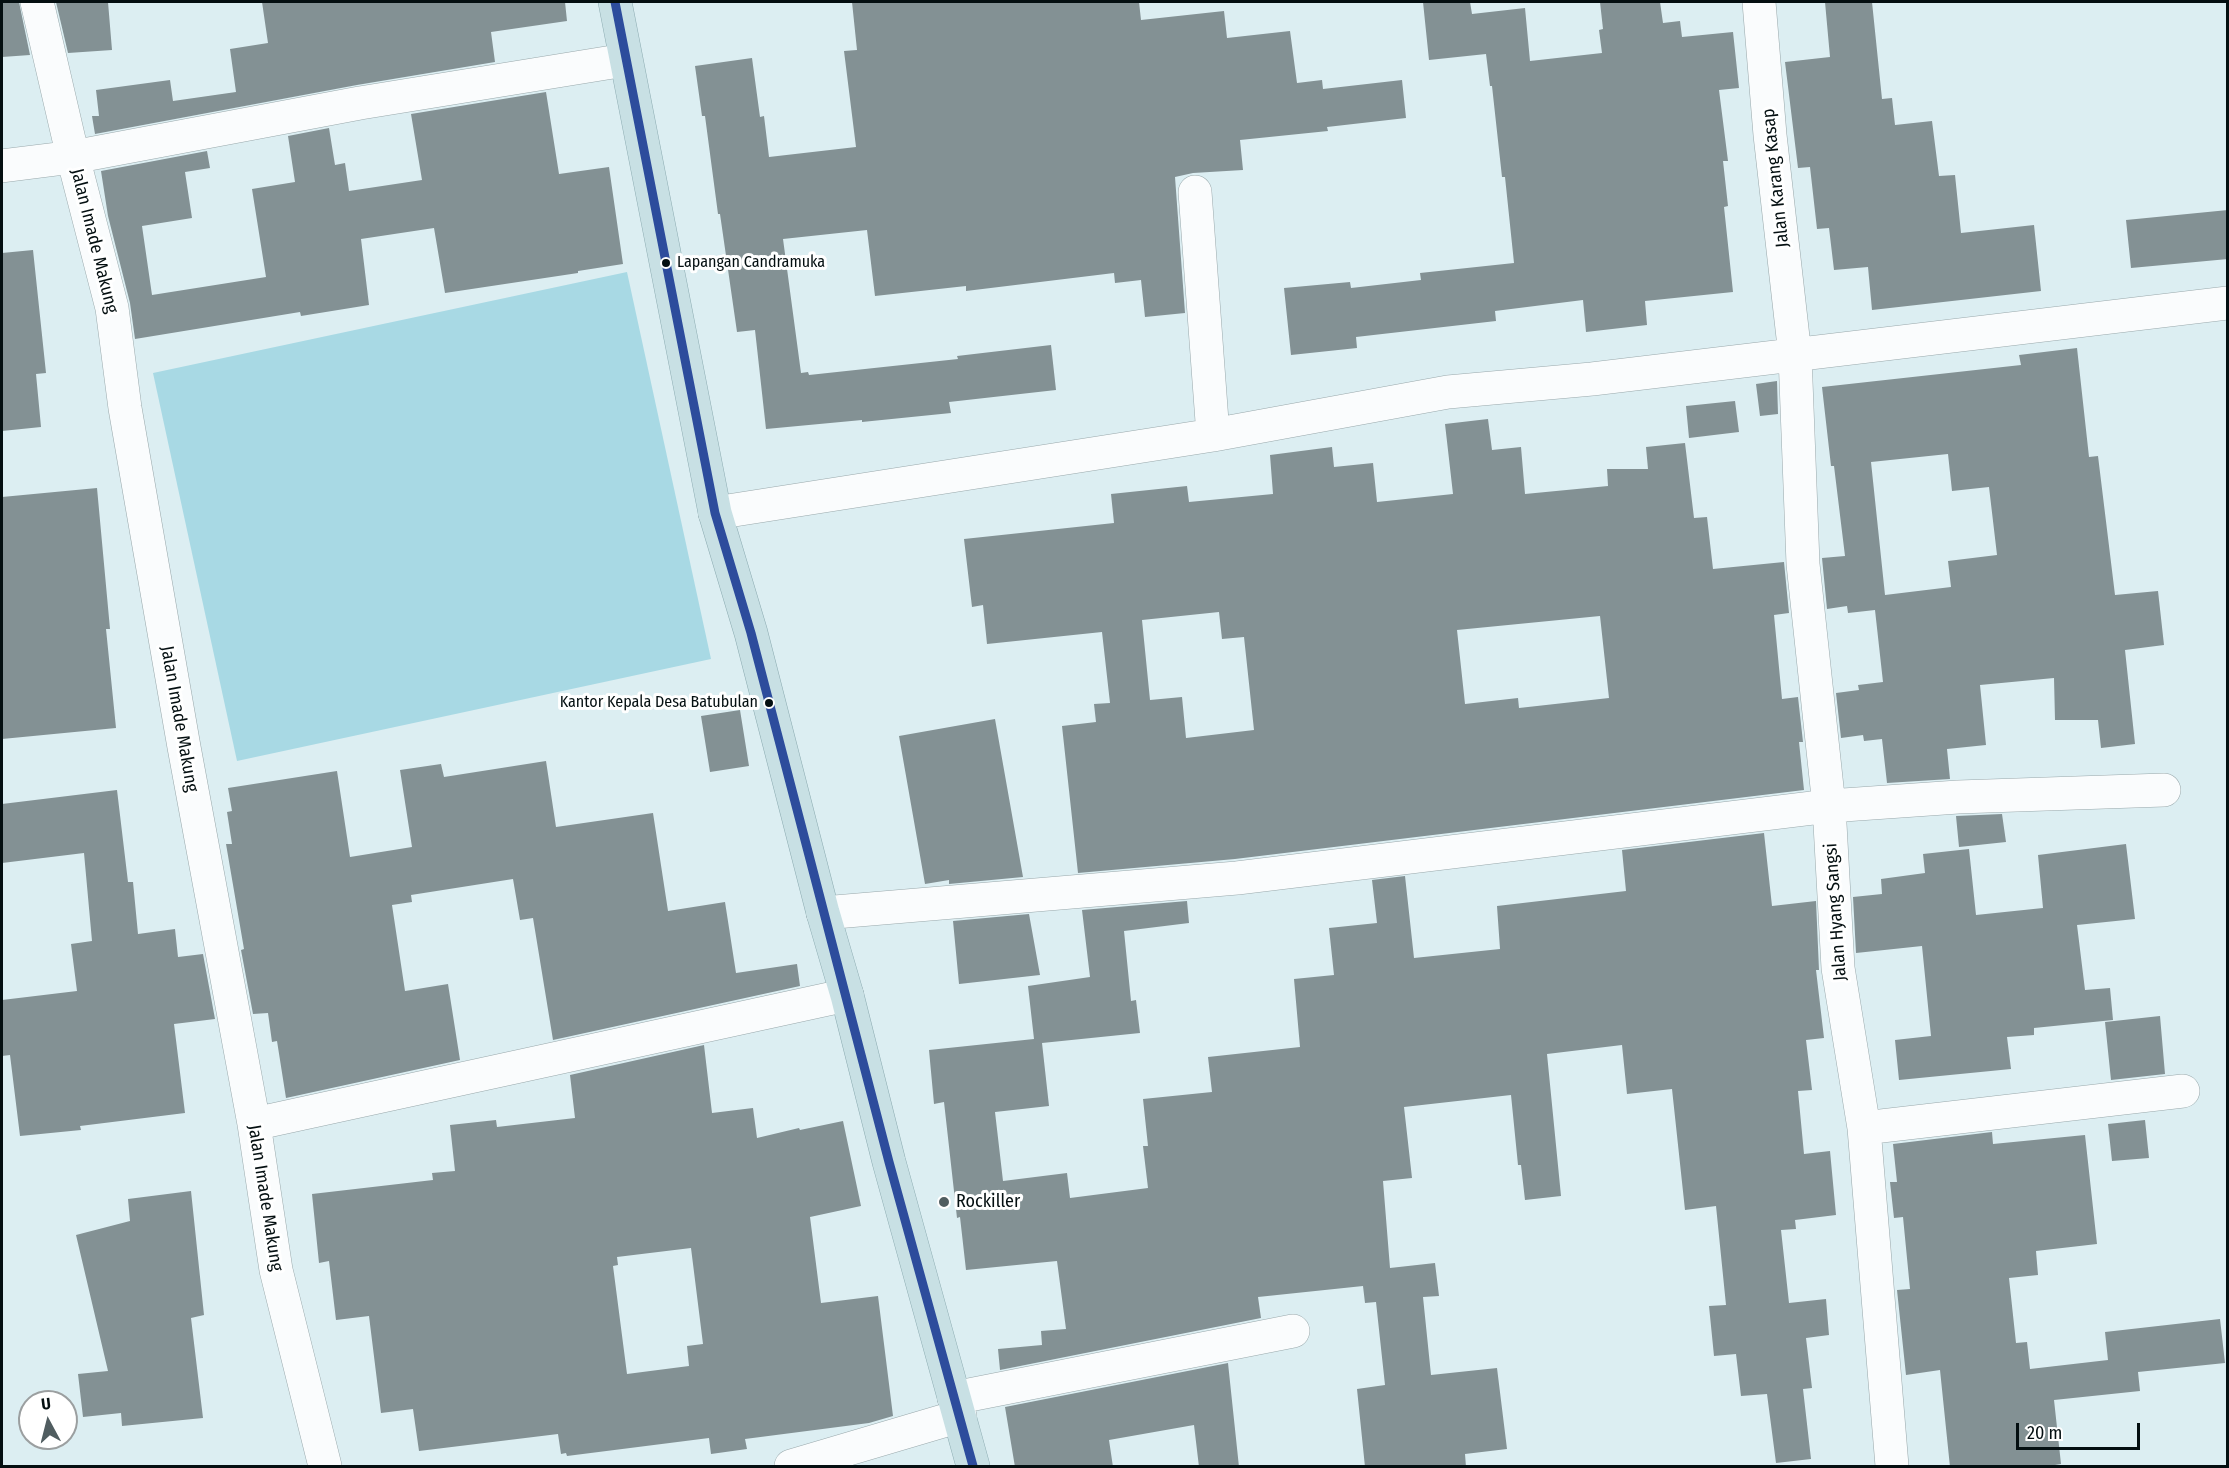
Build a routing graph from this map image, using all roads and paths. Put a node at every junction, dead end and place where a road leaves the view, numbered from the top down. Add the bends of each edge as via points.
1 (37, 2) edge
2 (615, 2) edge
3 (1759, 2) edge
4 (625, 60) junction
5 (72, 157) junction
6 (2, 166) edge
7 (1195, 192) dead end
8 (2228, 303) edge
9 (1795, 355) junction
10 (1213, 435) junction
11 (715, 513) junction
12 (2164, 790) dead end
13 (1829, 806) junction
14 (823, 913) junction
15 (847, 995) junction
16 (2183, 1091) dead end
17 (254, 1124) junction
18 (1864, 1128) junction
19 (1293, 1331) dead end
20 (957, 1407) junction
21 (321, 1452) edge
22 (791, 1467) edge
23 (973, 1467) edge
24 (1892, 1467) edge

1 - 5 street, Jalan Imade Makung
2 - 4 highway
3 - 9 street, Jalan Karang Kasap
4 - 5 street via 360,103
4 - 11 highway
5 - 6 street
5 - 17 street, Jalan Imade Makung via 112,308 125,408
7 - 10 street
8 - 9 street
9 - 10 street via 1448,392
9 - 13 street, Jalan Hyang Sangsi via 1803,564
10 - 11 street
11 - 14 highway via 751,633
12 - 13 street
13 - 14 street via 1237,878
13 - 18 street, Jalan Hyang Sangsi via 1838,968
14 - 15 highway
15 - 17 street
15 - 20 highway
16 - 18 street
17 - 21 street, Jalan Imade Makung via 276,1270
18 - 24 street, Jalan Hyang Sangsi
19 - 20 street
20 - 22 street
20 - 23 highway

